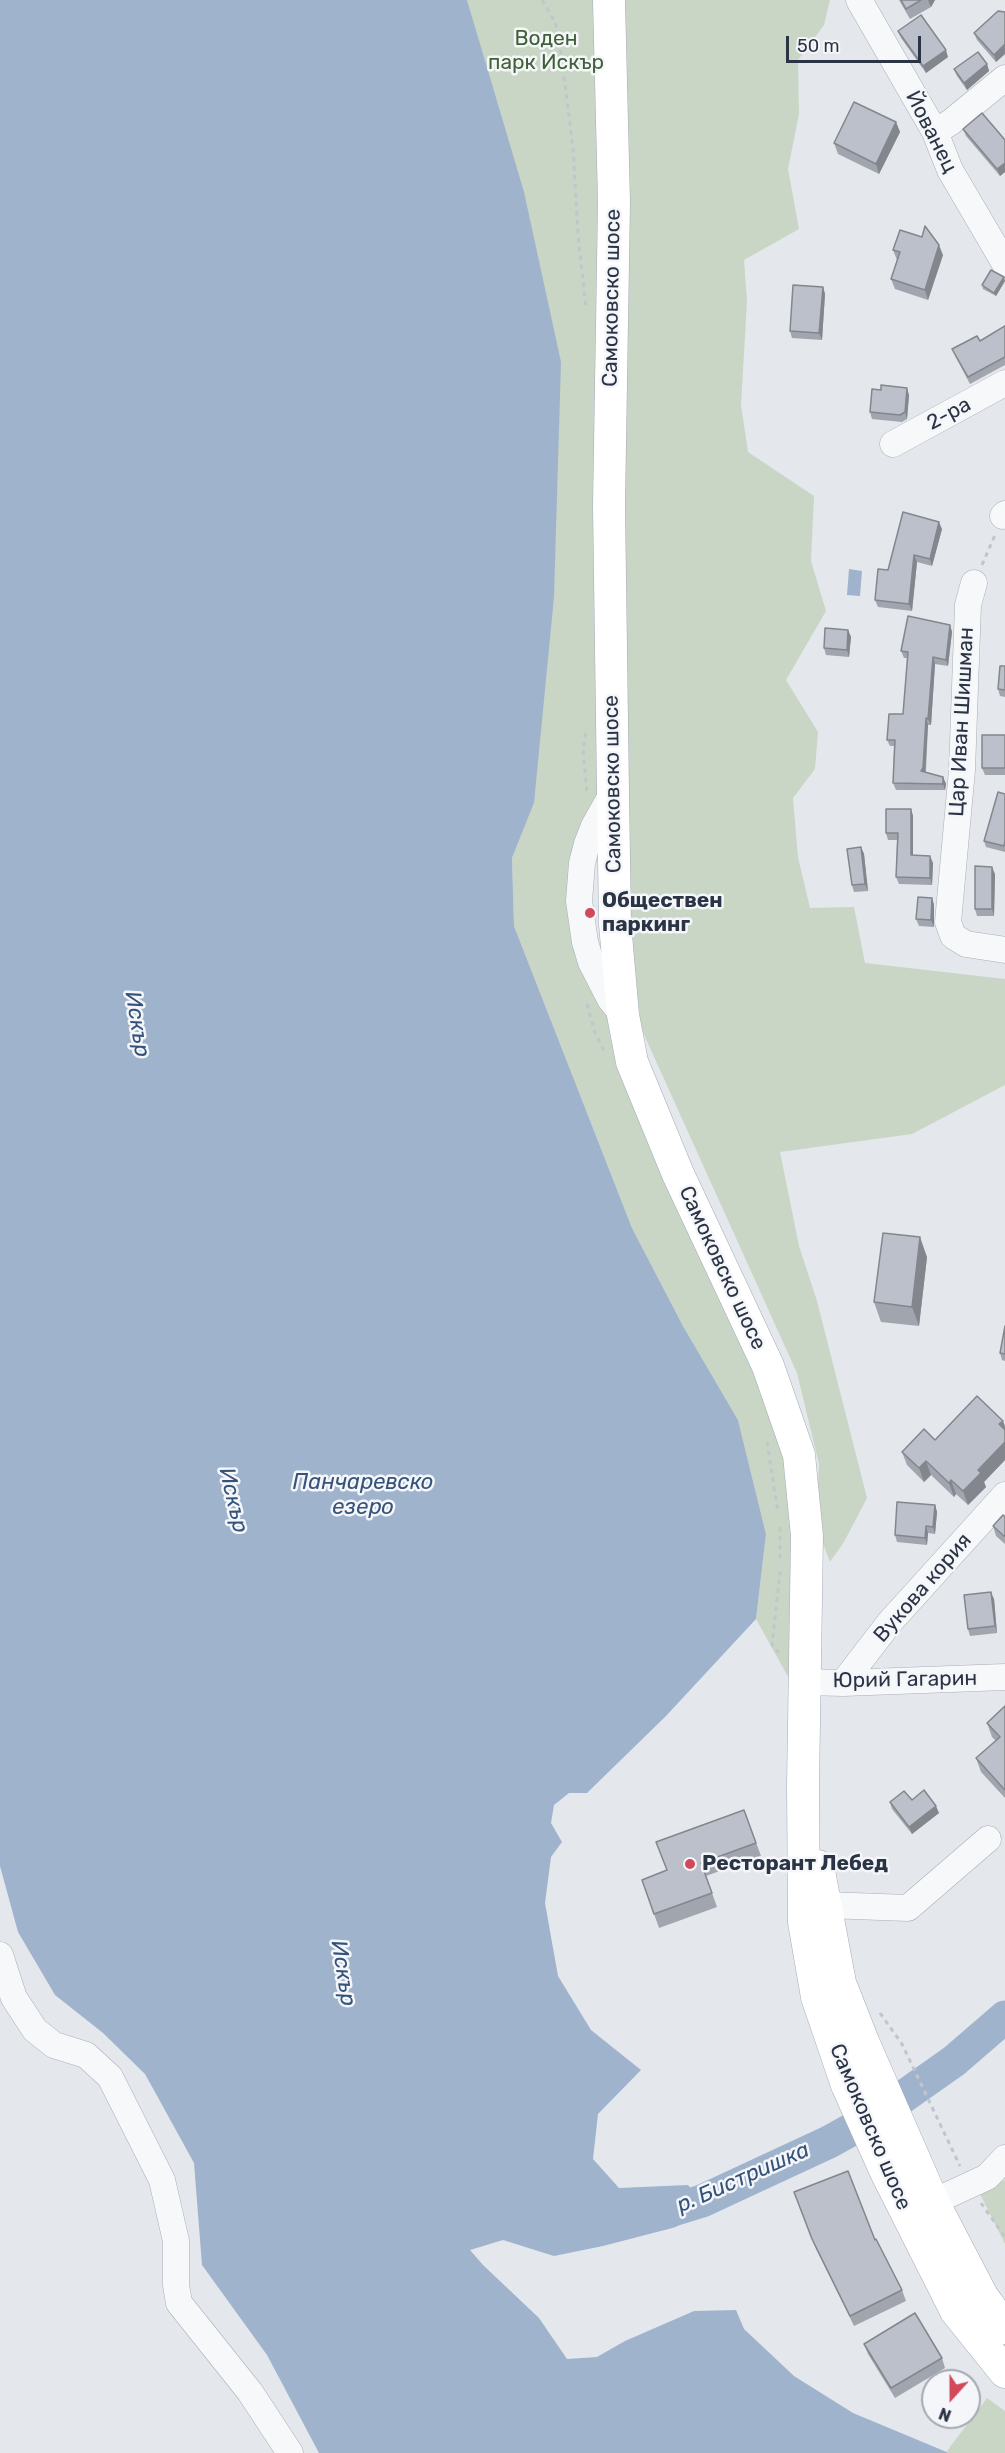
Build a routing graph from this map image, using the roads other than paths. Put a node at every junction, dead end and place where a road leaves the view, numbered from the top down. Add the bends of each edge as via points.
1 (609, 0) edge
2 (859, 0) edge
3 (1005, 78) edge
4 (934, 132) junction
5 (1005, 264) edge
6 (1005, 383) edge
7 (893, 444) dead end
8 (974, 583) road end
9 (612, 792) junction
10 (1005, 950) edge
11 (623, 1015) junction
12 (1005, 1495) edge
13 (1005, 1677) edge
14 (805, 1682) junction
15 (843, 1683) junction
16 (803, 1785) junction
17 (988, 1839) dead end
18 (826, 1905) junction
19 (0, 1955) edge
20 (1005, 2158) edge
21 (899, 2165) junction
22 (933, 2202) junction
23 (1005, 2328) edge
24 (1005, 2372) edge
25 (290, 2453) edge

1 - 9 main road, Самоковско шосе via 614,202 609,505
2 - 4 street, Йованец
3 - 4 street
4 - 5 street, Йованец via 950,170
6 - 7 street, 2-ра
8 - 10 street, Цар Иван Шишман via 968,605 962,770 948,922 953,936 966,944
9 - 11 main road, Самоковско шосе via 615,924
9 - 11 street via 594,826 582,862 581,922 591,962
11 - 14 main road, Самоковско шосе via 632,1062 678,1174 768,1366 799,1455 807,1536
12 - 15 street, Вукова кория via 890,1622
13 - 15 street, Юрий Гагарин
14 - 15 street, Юрий Гагарин
14 - 16 main road, Самоковско шосе
16 - 18 main road, Самоковско шосе
16 - 21 main road, Самоковско шосе via 804,1922 817,1997 847,2085
17 - 18 street via 908,1908
18 - 21 main road, Самоковско шосе via 840,1983 864,2044
19 - 25 street via 14,1998 35,2030 54,2045 86,2055 110,2077 162,2180 176,2241 179,2303 250,2392
20 - 22 street via 987,2177
21 - 22 main road, Самоковско шосе
21 - 24 main road, Самоковско шосе via 956,2311
22 - 23 main road, Самоковско шосе via 982,2296

